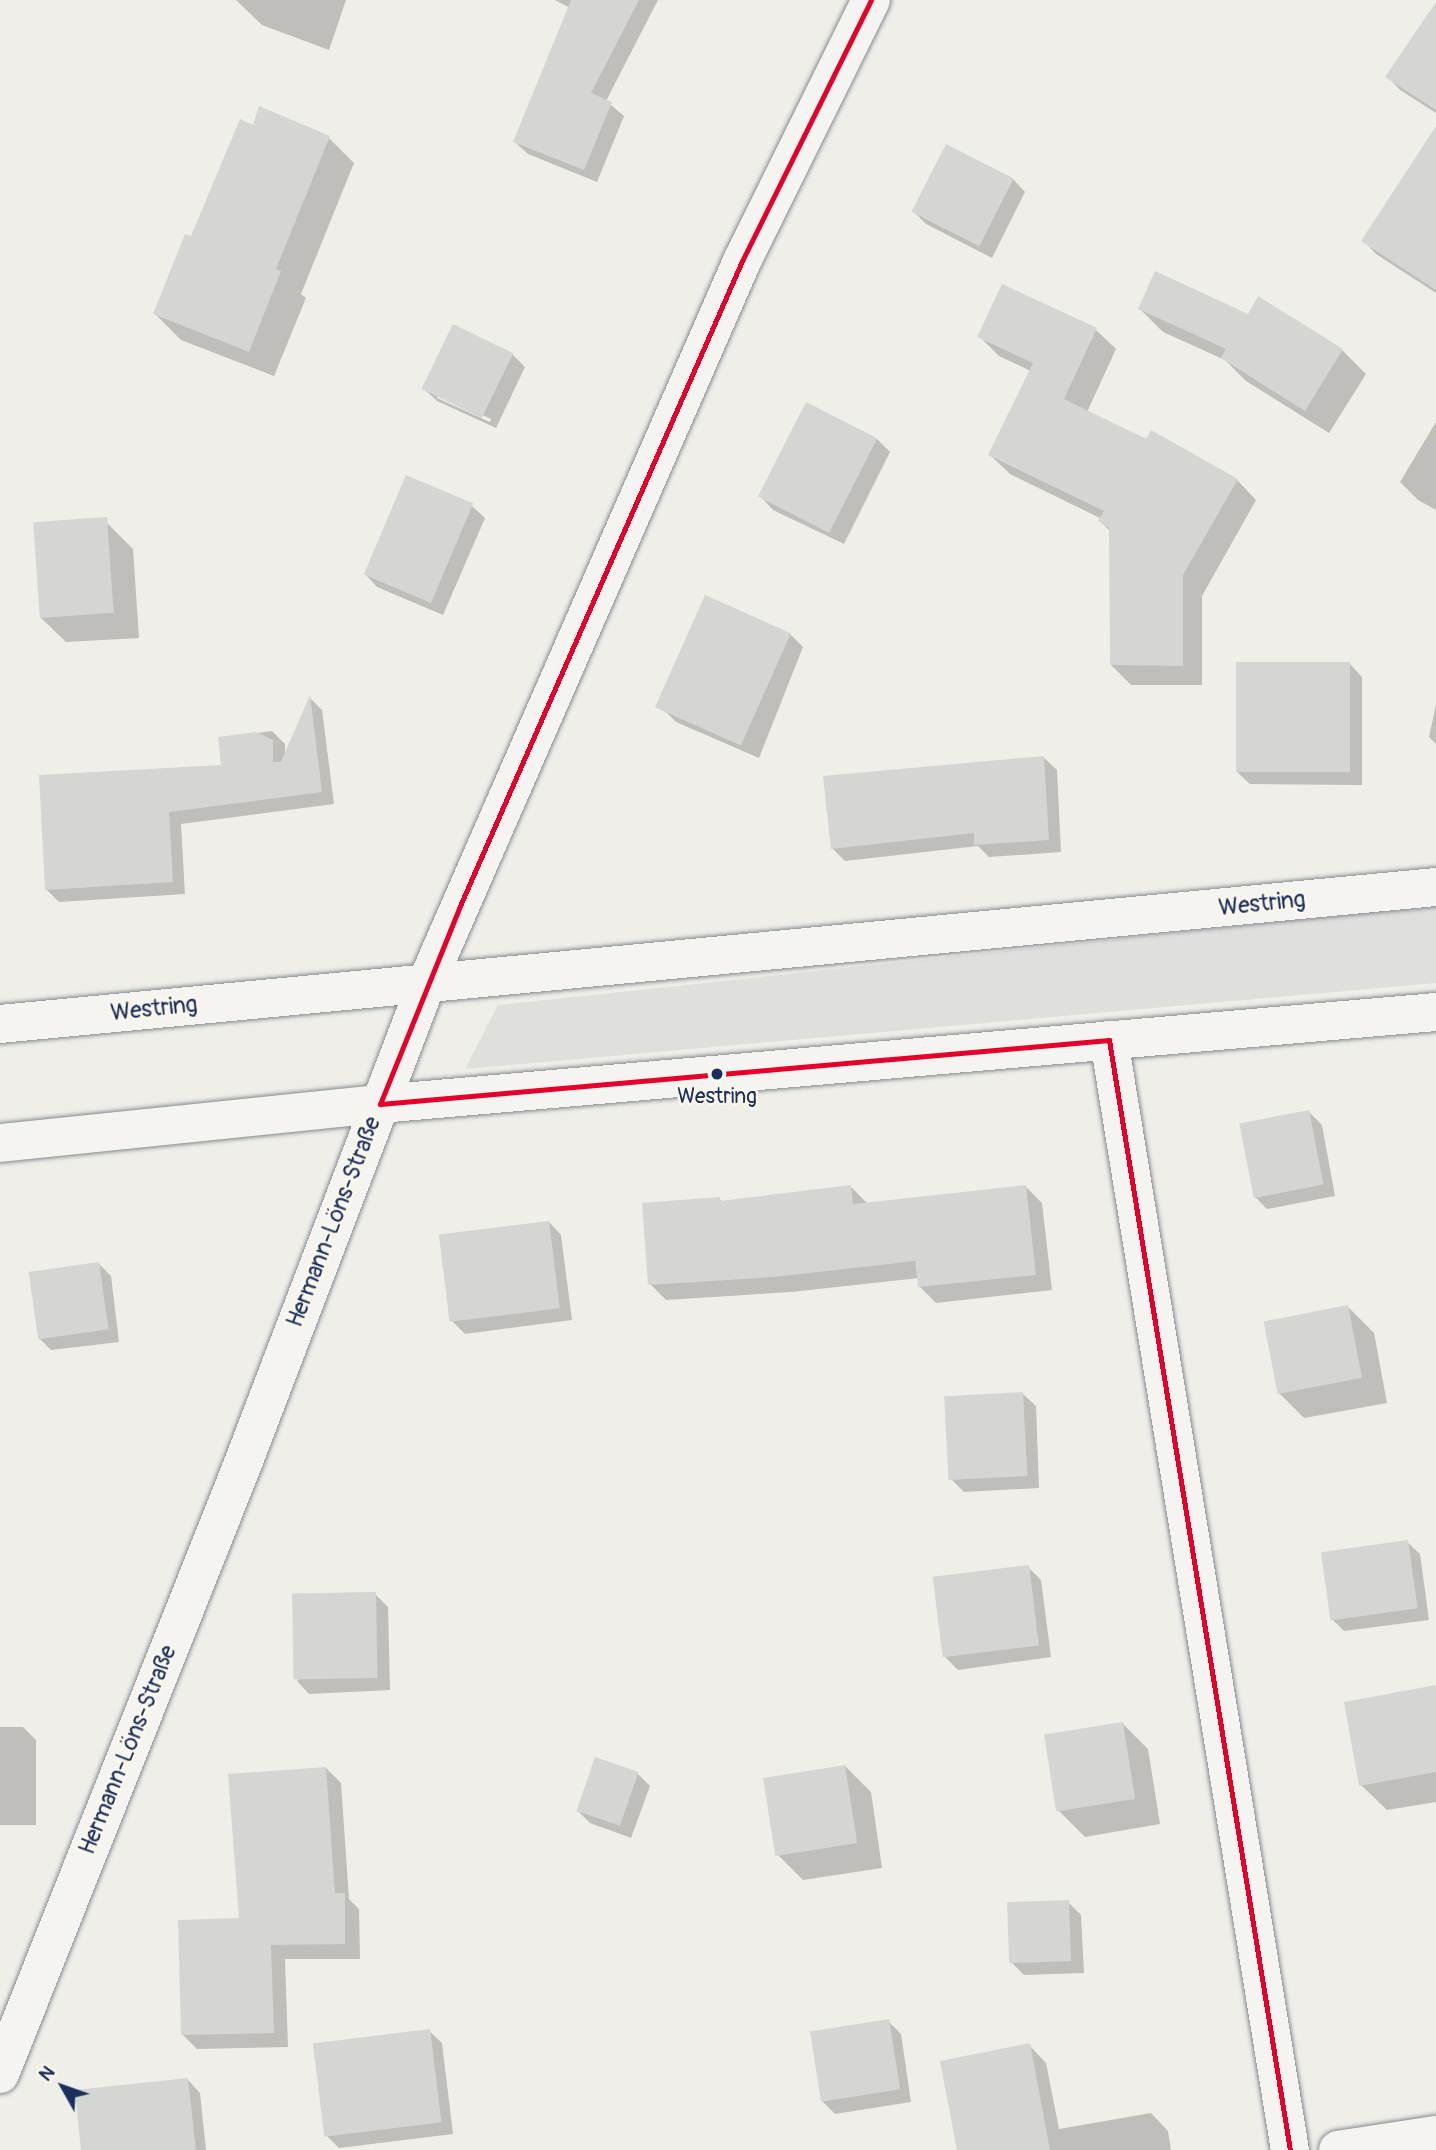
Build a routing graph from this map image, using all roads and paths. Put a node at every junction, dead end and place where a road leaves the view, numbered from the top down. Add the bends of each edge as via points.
1 (871, 0) edge
2 (1436, 887) edge
3 (428, 982) junction
4 (1436, 1012) edge
5 (0, 1024) edge
6 (1109, 1040) junction
7 (380, 1104) junction
8 (0, 1143) edge
9 (0, 2074) edge
10 (1436, 2135) edge
11 (1290, 2150) edge
12 (1338, 2150) edge

1 - 3 street, Hermann-Löns-Straße via 742,261
2 - 3 street, Westring
3 - 5 street, Westring
3 - 7 street, Hermann-Löns-Straße
4 - 6 street
6 - 7 street
6 - 11 street
7 - 8 street
7 - 9 street, Hermann-Löns-Straße via 242,1466
10 - 12 street

